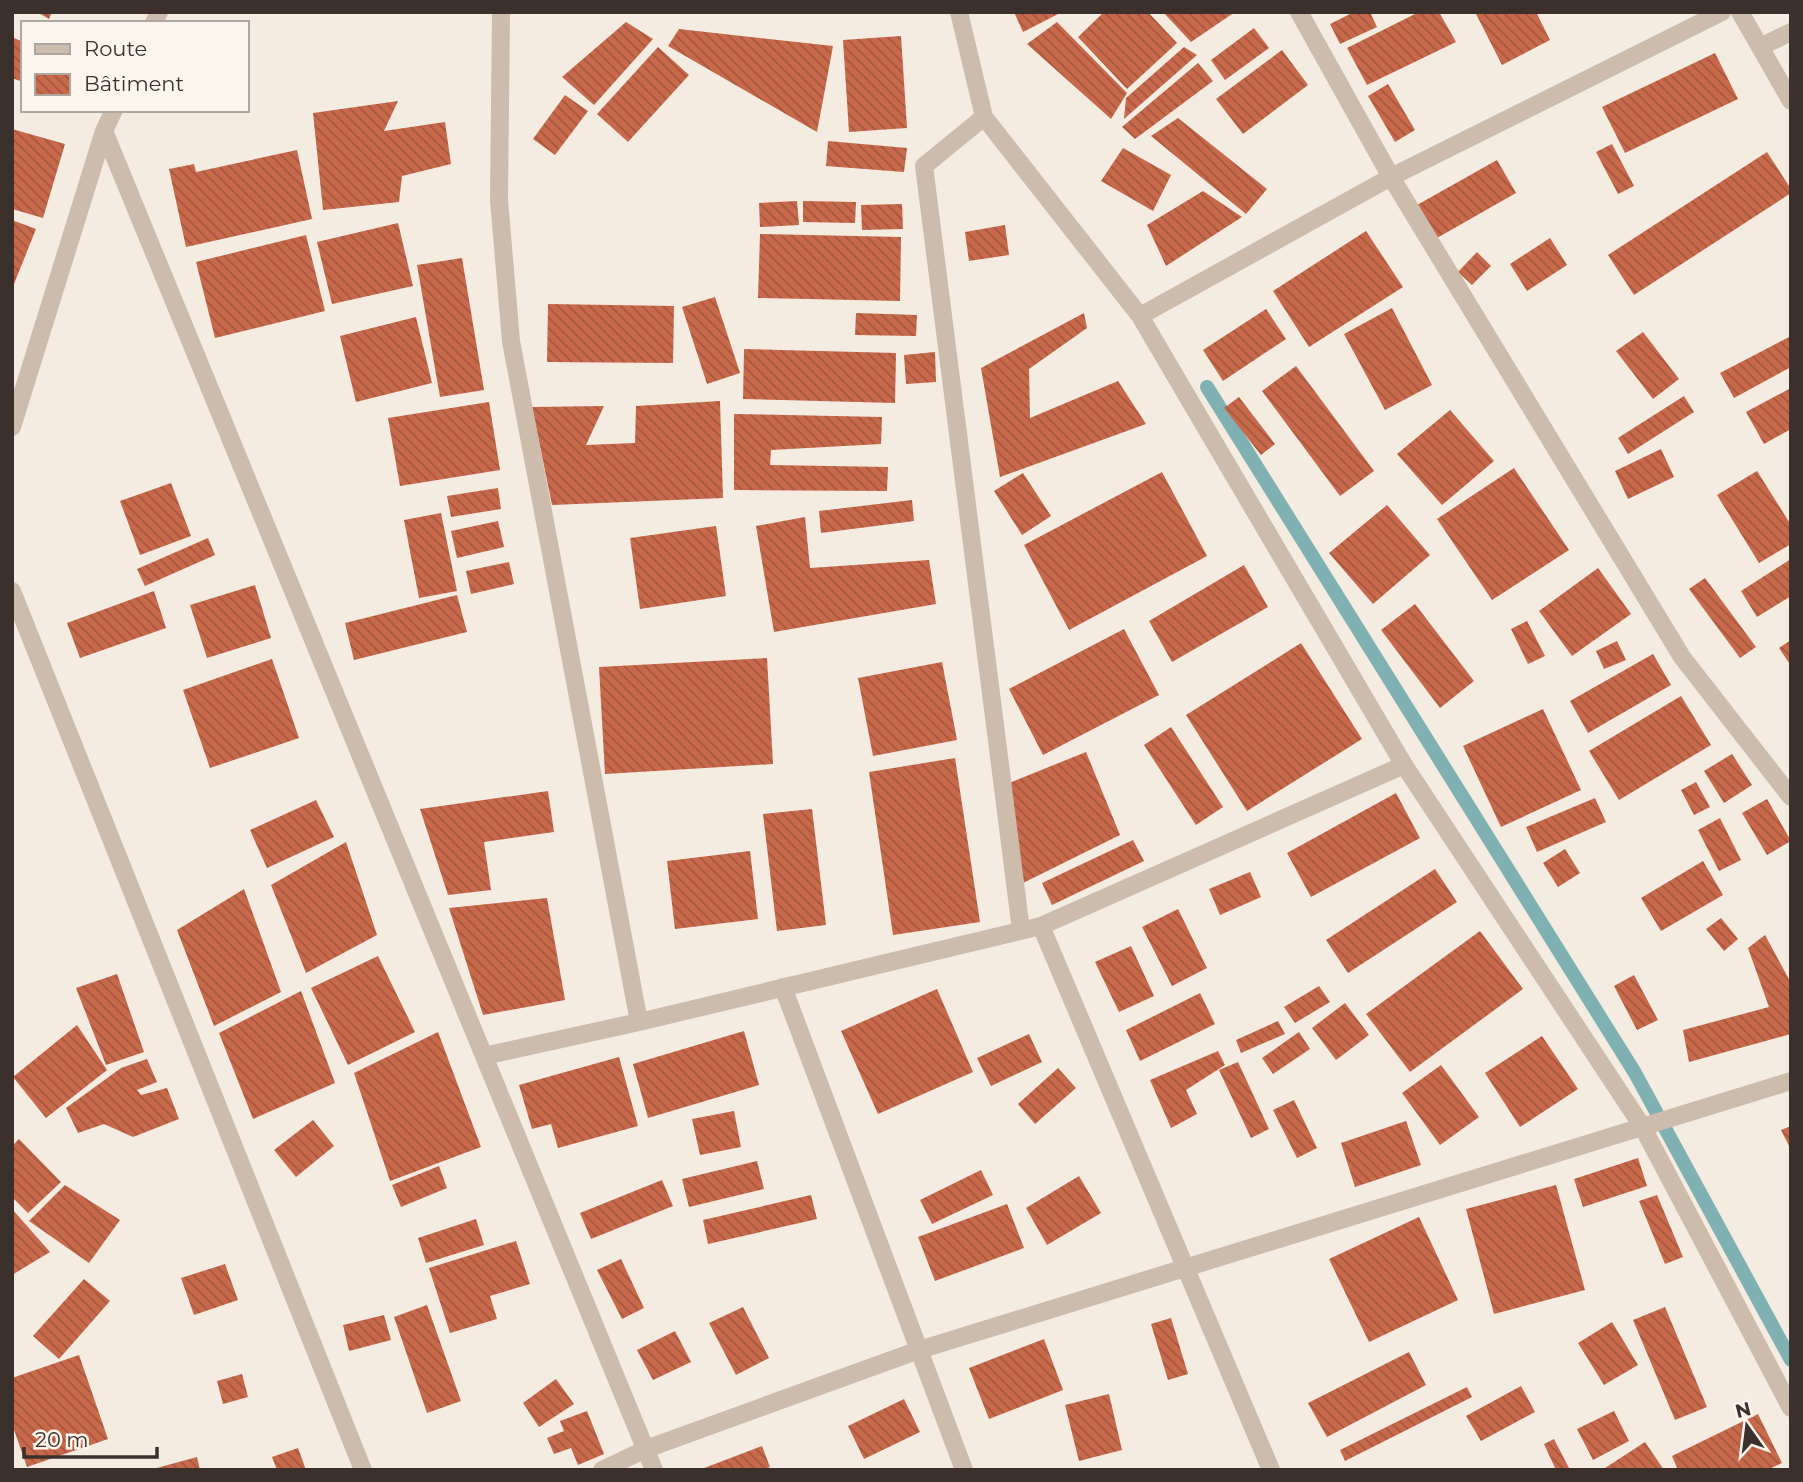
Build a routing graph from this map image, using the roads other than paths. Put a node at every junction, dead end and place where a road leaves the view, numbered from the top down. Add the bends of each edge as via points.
1 (501, 12) edge
2 (959, 12) edge
3 (1299, 12) edge
4 (1723, 12) edge
5 (1740, 12) edge
6 (1791, 32) edge
7 (1760, 47) junction
8 (1791, 101) edge
9 (113, 112) edge
10 (984, 117) junction
11 (104, 131) junction
12 (1391, 177) junction
13 (1140, 316) junction
14 (12, 427) edge
15 (12, 591) edge
16 (1404, 765) junction
17 (1791, 797) edge
18 (1041, 926) junction
19 (1021, 930) junction
20 (783, 987) junction
21 (639, 1022) junction
22 (484, 1056) junction
23 (1791, 1081) edge
24 (1642, 1126) junction
25 (1185, 1267) junction
26 (919, 1350) junction
27 (1791, 1408) edge
28 (646, 1449) junction
29 (363, 1470) edge
30 (602, 1470) edge
31 (654, 1470) edge
32 (964, 1470) edge
33 (1271, 1470) edge

1 - 21 street via 499,200 511,341
2 - 10 street
3 - 12 street
4 - 12 street
5 - 7 street
6 - 7 street
7 - 8 street
9 - 11 street
10 - 13 street
10 - 19 street via 924,166
11 - 14 street
11 - 22 street
12 - 13 street
12 - 17 street via 1682,657
13 - 16 street
15 - 29 street
16 - 18 street
16 - 24 street
18 - 19 street
18 - 25 street
19 - 20 street
20 - 21 street
20 - 26 street
21 - 22 street
22 - 28 street
23 - 24 street
24 - 25 street
24 - 27 street
25 - 26 street
25 - 33 street
26 - 28 street
26 - 32 street
28 - 30 street
28 - 31 street

